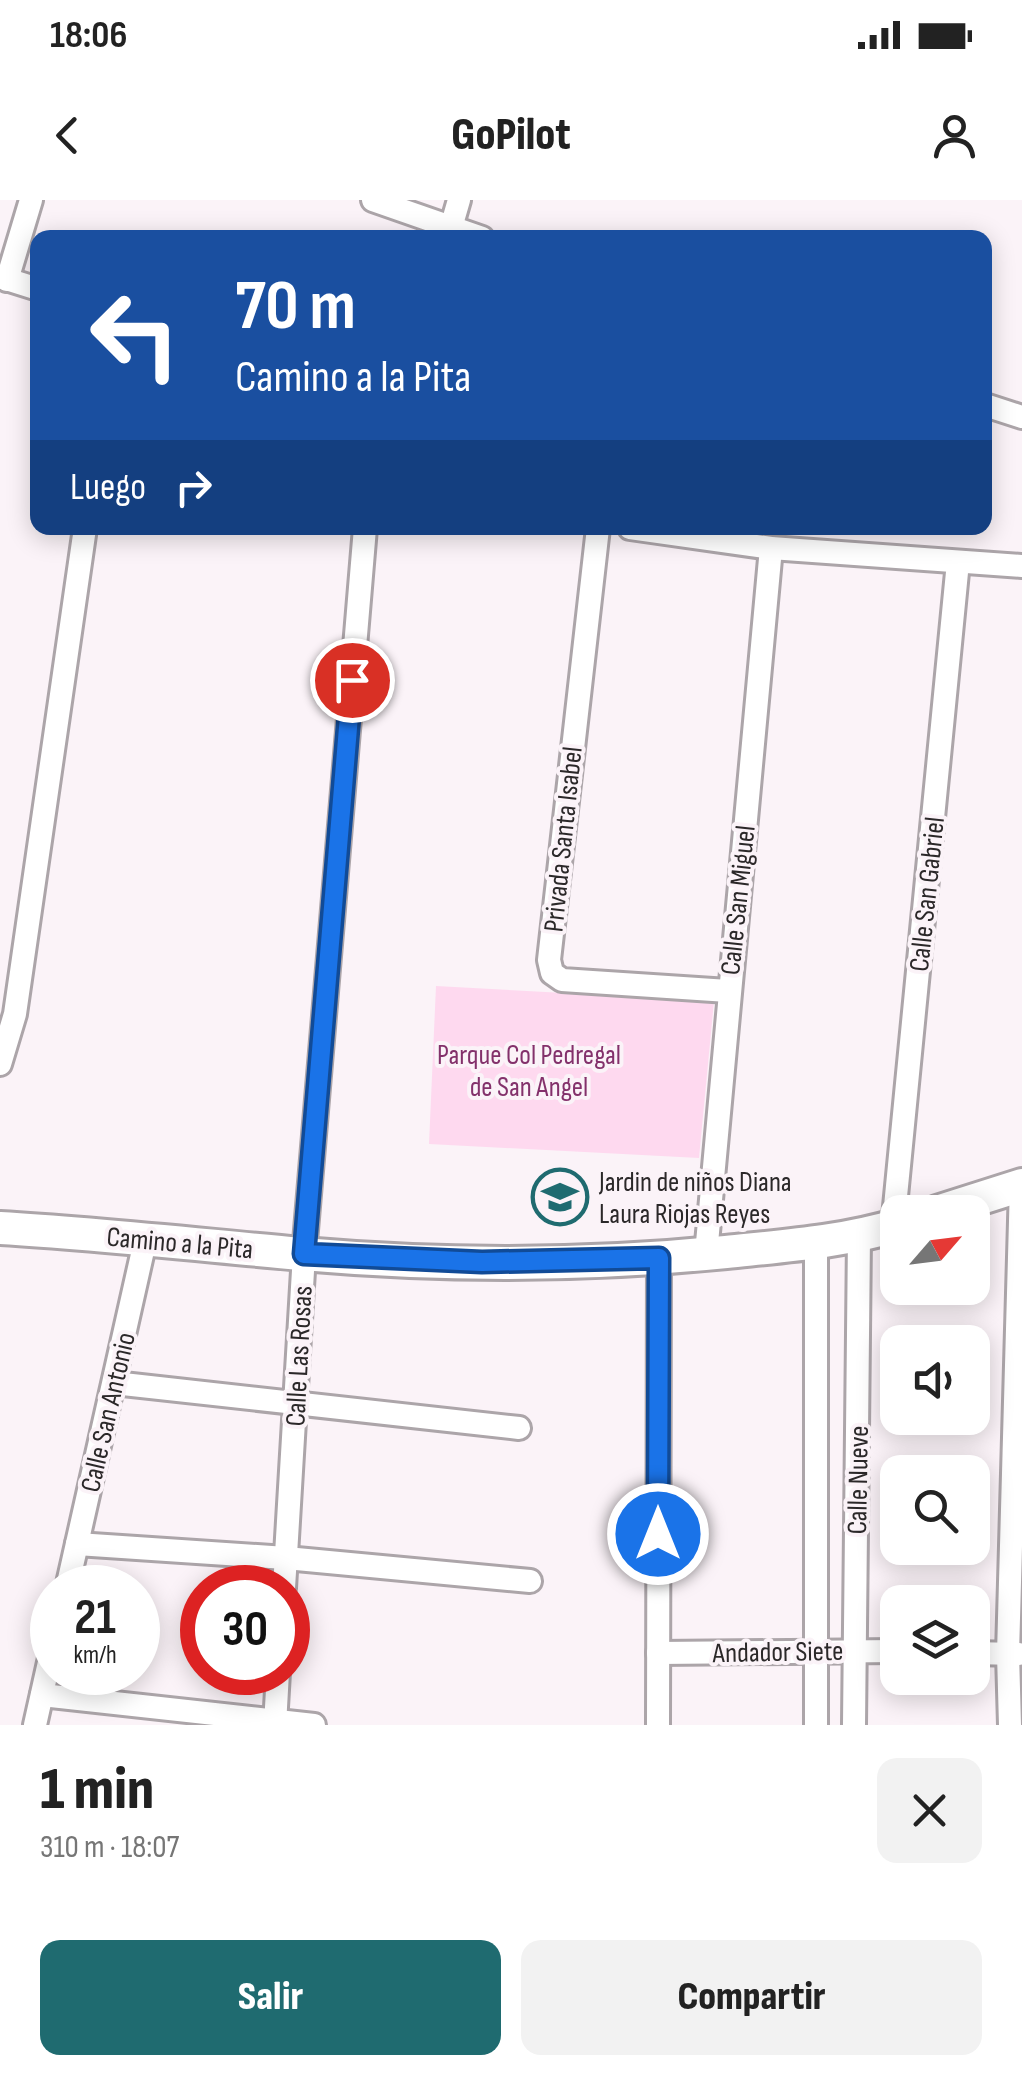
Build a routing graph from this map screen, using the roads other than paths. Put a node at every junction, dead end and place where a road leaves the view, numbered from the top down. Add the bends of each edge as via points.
1 (31, 200) edge
2 (372, 200) edge
3 (459, 200) edge
4 (444, 230) edge
5 (450, 230) edge
6 (4, 278) edge
7 (30, 286) edge
8 (992, 406) edge
9 (1022, 417) edge
10 (84, 535) edge
11 (364, 535) edge
12 (597, 535) edge
13 (680, 535) edge
14 (772, 548) junction
15 (958, 562) junction
16 (1022, 566) edge
17 (728, 992) junction
18 (0, 1064) edge
19 (1021, 1185) edge
20 (898, 1195) edge
21 (990, 1195) edge
22 (0, 1228) edge
23 (880, 1230) edge
24 (859, 1236) junction
25 (146, 1237) junction
26 (816, 1242) junction
27 (304, 1254) junction
28 (706, 1254) junction
29 (659, 1258) junction
30 (114, 1382) junction
31 (296, 1406) junction
32 (519, 1428) dead end
33 (76, 1544) junction
34 (286, 1558) junction
35 (72, 1565) edge
36 (286, 1565) edge
37 (530, 1581) dead end
38 (814, 1649) junction
39 (855, 1649) junction
40 (880, 1650) edge
41 (658, 1653) junction
42 (990, 1653) edge
43 (1015, 1654) edge
44 (42, 1695) joint
45 (277, 1695) edge
46 (275, 1724) edge
47 (35, 1725) edge
48 (314, 1725) edge
49 (658, 1725) edge
50 (816, 1725) edge
51 (854, 1725) edge
52 (1010, 1725) edge

1 - 6 street
2 - 4 street
3 - 5 street
6 - 7 street
8 - 9 street
10 - 18 street via 15,1014
11 - 27 street, Calle Las Rosas
12 - 17 street, Privada Santa Isabel via 552,974
13 - 14 street
14 - 15 street
14 - 17 street, Calle San Miguel
15 - 16 street
15 - 20 street, Calle San Gabriel
17 - 28 street, Calle San Miguel
19 - 21 street
19 - 43 street
22 - 25 street, Camino a la Pita
23 - 24 street, Camino a la Pita
24 - 26 street, Camino a la Pita
24 - 39 street, Calle Nueve
25 - 27 street, Camino a la Pita
25 - 30 street, Calle San Antonio
26 - 28 street, Camino a la Pita
26 - 38 street, Calle Nueve
27 - 29 street, Camino a la Pita via 482,1262
27 - 31 street, Calle Las Rosas
28 - 29 street, Camino a la Pita
29 - 41 street
30 - 31 street
30 - 33 street, Calle San Antonio
31 - 32 street
31 - 34 street, Calle Las Rosas
33 - 34 street
33 - 35 street, Calle San Antonio
34 - 36 street, Calle Las Rosas
34 - 37 street
38 - 39 street, Andador Siete
38 - 41 street, Andador Siete
38 - 50 street, Calle Nueve
39 - 40 street, Andador Siete
39 - 51 street, Calle Nueve
41 - 49 street
42 - 43 street
43 - 52 street
44 - 46 street
44 - 47 street
45 - 46 street
46 - 48 street

